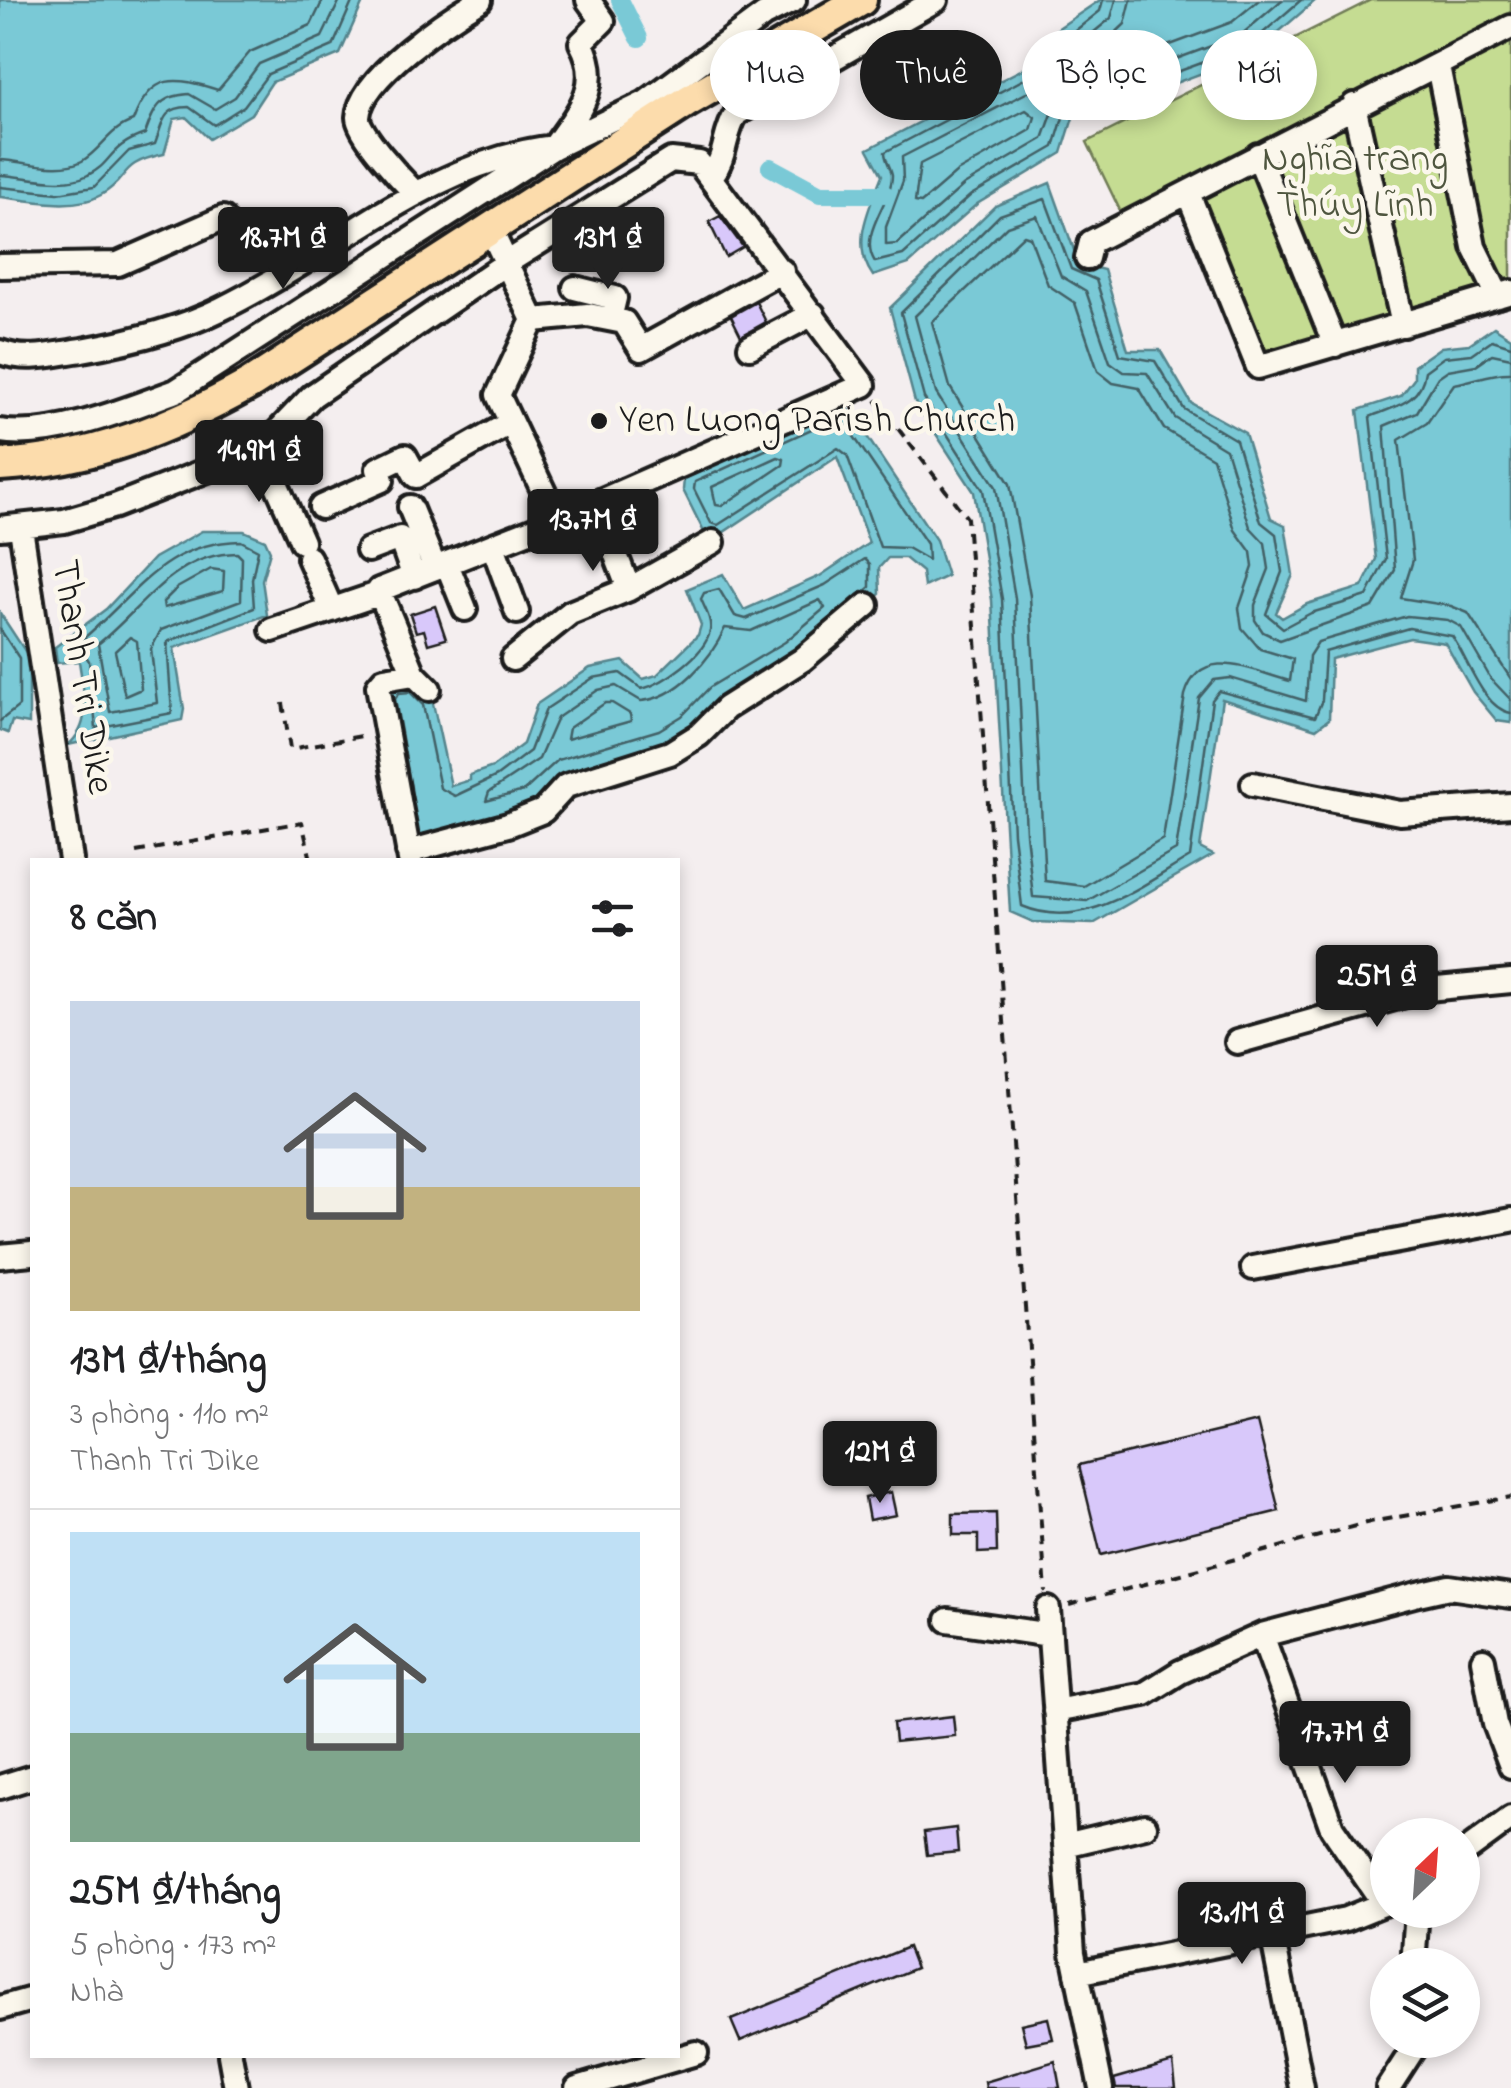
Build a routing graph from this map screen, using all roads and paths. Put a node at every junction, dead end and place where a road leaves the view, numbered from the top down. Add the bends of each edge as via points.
1 (480, 0) edge
2 (794, 0) edge
3 (862, 0) edge
4 (936, 0) edge
5 (589, 1) edge
6 (760, 8) edge
7 (1511, 27) edge
8 (775, 30) edge
9 (809, 30) edge
10 (1438, 66) junction
11 (710, 88) edge
12 (688, 101) junction
13 (643, 104) junction
14 (1354, 105) junction
15 (554, 147) junction
16 (1258, 154) junction
17 (712, 177) junction
18 (414, 192) junction
19 (1188, 193) junction
20 (222, 218) dead end
21 (490, 228) junction
22 (1087, 258) dead end
23 (508, 262) junction
24 (0, 266) edge
25 (782, 271) junction
26 (574, 288) dead end
27 (1505, 294) edge
28 (814, 314) junction
29 (610, 319) junction
30 (533, 320) junction
31 (1403, 325) junction
32 (1335, 345) junction
33 (750, 348) dead end
34 (0, 352) edge
35 (864, 385) junction
36 (510, 423) junction
37 (0, 431) edge
38 (261, 449) junction
39 (0, 465) edge
40 (596, 503) junction
41 (321, 507) dead end
42 (410, 507) dead end
43 (557, 520) junction
44 (10, 528) edge
45 (713, 542) dead end
46 (493, 546) junction
47 (368, 550) dead end
48 (432, 570) junction
49 (629, 588) junction
50 (378, 594) junction
51 (867, 605) dead end
52 (465, 609) dead end
53 (332, 610) junction
54 (517, 612) dead end
55 (272, 630) dead end
56 (513, 659) dead end
57 (282, 703) dead end
58 (386, 732) junction
59 (1253, 784) dead end
60 (1511, 806) edge
61 (136, 852) dead end
62 (409, 856) edge
63 (71, 858) edge
64 (311, 858) edge
65 (1511, 981) edge
66 (1237, 1042) dead end
67 (1511, 1220) edge
68 (30, 1253) edge
69 (0, 1256) edge
70 (1253, 1268) dead end
71 (1511, 1496) edge
72 (1511, 1596) edge
73 (1048, 1610) junction
74 (948, 1620) dead end
75 (1050, 1635) junction
76 (1262, 1636) junction
77 (1484, 1660) dead end
78 (1055, 1711) junction
79 (1511, 1766) edge
80 (30, 1778) edge
81 (0, 1787) edge
82 (1511, 1818) edge
83 (1145, 1826) dead end
84 (1480, 1841) edge
85 (1065, 1845) junction
86 (1370, 1881) edge
87 (1370, 1909) edge
88 (1272, 1934) junction
89 (1078, 1974) junction
90 (30, 2000) edge
91 (0, 2008) edge
92 (696, 2053) dead end
93 (231, 2058) edge
94 (679, 2058) edge
95 (680, 2058) edge
96 (1407, 2058) edge
97 (236, 2088) edge
98 (577, 2088) edge
99 (1101, 2088) edge
100 (1302, 2088) edge
101 (1388, 2088) edge

1 - 18 street via 423,34 360,111 362,128
2 - 6 street
3 - 9 main road
4 - 17 street via 736,114 724,133 726,157
5 - 15 street via 603,21 581,43 593,78
6 - 8 street
6 - 13 street
7 - 10 street
10 - 14 street
10 - 27 street via 1474,247
11 - 12 main road
12 - 13 street
12 - 21 main road
13 - 15 street
14 - 16 street
14 - 31 street
15 - 18 street via 511,152
15 - 37 street via 176,391 100,417
16 - 19 street
16 - 32 street
17 - 23 street, Thanh Tri Dike via 699,163 672,160
17 - 25 street
18 - 34 street via 219,310 108,346 20,359
19 - 22 street via 1091,242
19 - 32 street via 1258,367
20 - 24 street via 118,264
21 - 23 street
21 - 39 main road via 190,417 90,454
23 - 30 street
23 - 38 street, Thanh Tri Dike via 312,396
25 - 28 street
25 - 29 street via 641,349 624,322
26 - 29 street via 615,298
27 - 31 street
28 - 33 street
28 - 35 street
29 - 30 street
30 - 36 street via 500,384
31 - 32 street
35 - 40 street
35 - 73 path via 967,518
36 - 41 street via 416,476 405,456 378,469 382,480
36 - 43 street
38 - 44 street, Thanh Tri Dike via 115,506
38 - 53 street
40 - 43 street
40 - 49 street
42 - 48 street
43 - 46 street
44 - 63 street, Thanh Tri Dike via 40,656
45 - 49 street
46 - 48 street
46 - 54 street
47 - 48 street via 400,538
48 - 50 street
48 - 52 street
49 - 56 street via 570,613
50 - 53 street
50 - 58 street via 422,681 384,679 378,686
51 - 62 street via 670,753 566,786 542,811 508,826
53 - 55 street
57 - 58 path via 290,749
58 - 62 street
59 - 60 street via 1400,812
61 - 64 path via 302,822
65 - 66 street via 1428,989
67 - 70 street
68 - 69 street
71 - 73 path via 1370,1522
72 - 76 street via 1448,1587
73 - 75 street
74 - 75 street
75 - 78 street
76 - 78 street via 1144,1694
76 - 86 street via 1332,1828
77 - 79 street
78 - 85 street
80 - 81 street
82 - 84 street
83 - 85 street
85 - 89 street
87 - 88 street
88 - 89 street
88 - 100 street
89 - 99 street
90 - 91 street
92 - 95 street
93 - 97 street
94 - 98 street
96 - 101 street

